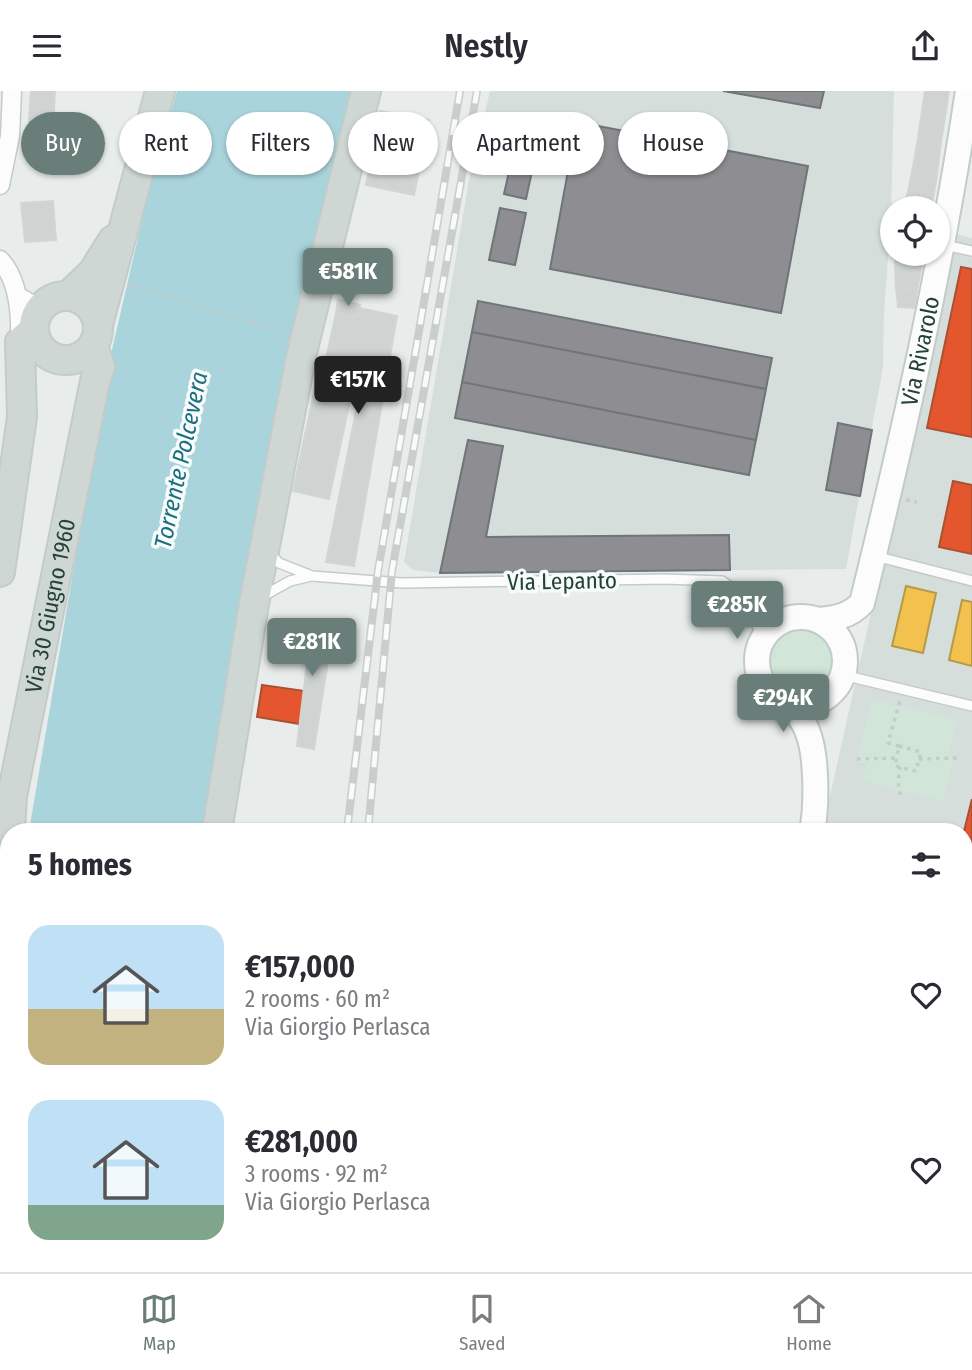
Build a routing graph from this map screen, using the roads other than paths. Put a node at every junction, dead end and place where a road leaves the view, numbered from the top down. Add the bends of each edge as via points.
1 (12, 91) edge
2 (149, 91) edge
3 (160, 91) edge
4 (366, 91) edge
5 (969, 100) edge
6 (0, 185) edge
7 (950, 206) edge
8 (127, 217) junction
9 (950, 246) edge
10 (972, 251) edge
11 (0, 260) edge
12 (939, 266) edge
13 (69, 295) junction
14 (21, 310) edge
15 (78, 347) junction
16 (22, 397) junction
17 (266, 545) junction
18 (873, 556) junction
19 (0, 572) edge
20 (312, 576) junction
21 (972, 581) edge
22 (741, 593) junction
23 (254, 604) junction
24 (858, 607) junction
25 (817, 620) junction
26 (784, 621) junction
27 (760, 645) junction
28 (842, 646) junction
29 (843, 675) junction
30 (826, 698) junction
31 (791, 704) junction
32 (972, 706) edge
33 (812, 746) junction
34 (10, 823) edge
35 (218, 823) edge
36 (814, 823) edge

1 - 6 street via 10,137
2 - 8 street via 127,186
3 - 8 main road
4 - 17 main road via 303,347
5 - 7 main road, Via Rivarolo
8 - 13 main road via 93,272
8 - 15 main road via 112,279
9 - 10 lane
11 - 14 street
12 - 18 main road, Via Rivarolo
13 - 14 main road
13 - 15 main road via 80,298 96,314
14 - 15 main road via 43,350
14 - 16 main road
15 - 16 main road
15 - 34 main road, Via 30 Giugno 1960 via 95,381 12,796
16 - 19 main road
17 - 20 lane via 279,563
17 - 23 main road
18 - 21 lane
18 - 24 main road, Via Rivarolo
20 - 22 lane, Via Lepanto via 402,583 722,581
20 - 23 lane via 276,588
22 - 26 lane
22 - 27 lane via 758,628
23 - 35 main road
24 - 25 main road via 834,619
24 - 28 main road, Via Rivarolo
25 - 26 main road
25 - 28 main road via 837,635
26 - 27 main road via 774,626
27 - 31 main road via 757,657 762,682 769,692
28 - 29 main road, Via Rivarolo
29 - 30 main road
29 - 32 lane
30 - 31 main road
30 - 33 main road
31 - 33 main road via 808,730
33 - 36 main road

